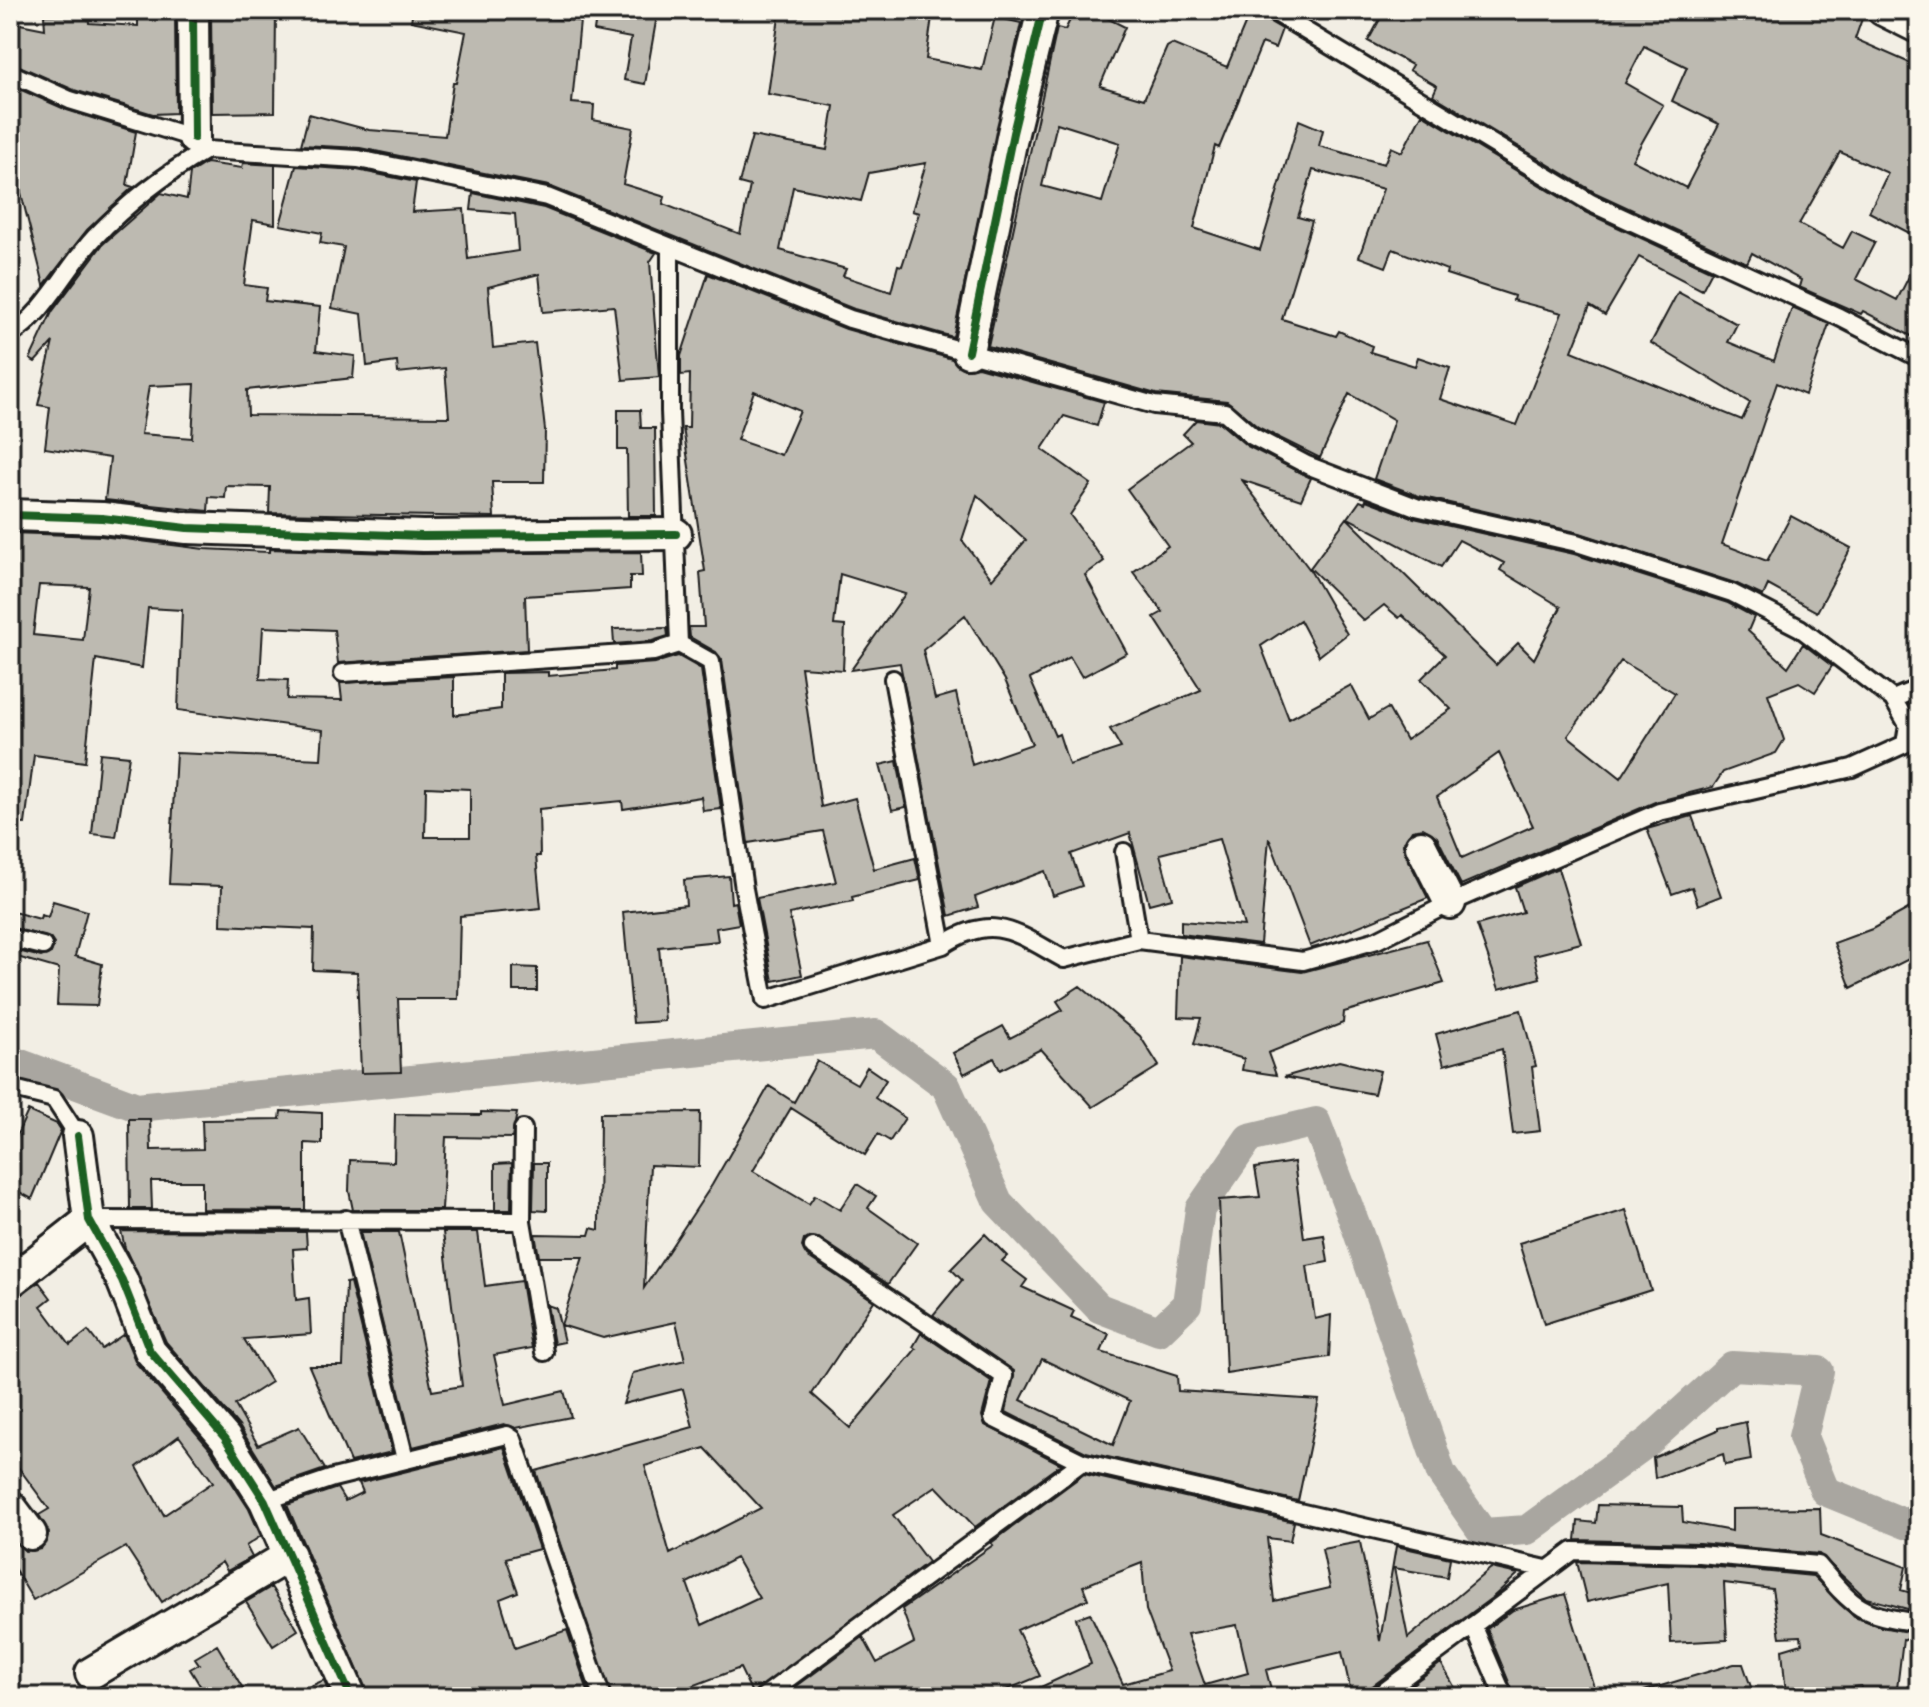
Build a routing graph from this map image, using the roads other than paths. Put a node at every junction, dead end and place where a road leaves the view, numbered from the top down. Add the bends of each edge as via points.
1 (193, 10) edge
2 (1043, 10) edge
3 (1271, 10) edge
4 (1883, 10) edge
5 (1919, 28) edge
6 (10, 73) edge
7 (200, 144) junction
8 (670, 247) junction
9 (10, 335) edge
10 (968, 352) junction
11 (1919, 358) edge
12 (10, 515) edge
13 (676, 534) junction
14 (679, 644) junction
15 (343, 673) dead end
16 (893, 679) dead end
17 (1919, 688) edge
18 (1893, 699) junction
19 (1421, 846) dead end
20 (1124, 852) dead end
21 (1450, 903) junction
22 (10, 938) edge
23 (1139, 940) junction
24 (943, 945) junction
25 (43, 946) dead end
26 (10, 1088) edge
27 (523, 1129) dead end
28 (78, 1136) joint
29 (346, 1219) junction
30 (89, 1220) junction
31 (522, 1221) junction
32 (813, 1247) dead end
33 (10, 1282) edge
34 (544, 1352) dead end
35 (405, 1459) junction
36 (1082, 1462) junction
37 (265, 1501) junction
38 (10, 1506) edge
39 (31, 1534) dead end
40 (290, 1555) junction
41 (1546, 1569) junction
42 (1919, 1623) edge
43 (1473, 1625) junction
44 (91, 1673) dead end
45 (601, 1694) dead end
46 (351, 1697) edge
47 (763, 1697) edge
48 (1377, 1697) edge
49 (1504, 1697) edge

1 - 7 street
2 - 10 street
3 - 11 lane via 1591,203
4 - 5 street
6 - 7 lane via 70,100
7 - 8 lane via 358,159 547,197
7 - 9 lane via 94,238 26,326
8 - 10 lane via 850,319
8 - 13 lane
10 - 18 lane via 1154,405 1225,412 1252,436 1307,465 1416,507 1577,543 1732,593 1800,628
12 - 13 street via 423,536
13 - 14 lane
14 - 15 lane via 654,652
14 - 24 lane via 711,662 765,1000
16 - 24 lane
17 - 18 lane
18 - 21 lane via 1908,725 1905,744 1865,762 1659,812
19 - 21 street
20 - 23 lane
21 - 23 lane via 1377,940 1303,961
22 - 25 lane
23 - 24 lane via 1064,959 1009,929 968,929
26 - 28 lane via 54,1099
27 - 31 lane
28 - 30 street
29 - 30 lane
29 - 31 lane
29 - 35 lane
30 - 33 street
30 - 37 street via 122,1280 150,1351 225,1438
31 - 34 lane
32 - 36 lane via 1004,1376 993,1418
35 - 37 lane
35 - 45 lane via 507,1435 513,1439
36 - 41 lane
36 - 47 lane
37 - 40 street
38 - 39 street
40 - 44 street
40 - 46 street
41 - 42 lane via 1573,1551 1699,1554 1818,1565 1853,1606
41 - 43 lane
43 - 48 lane
43 - 49 lane

